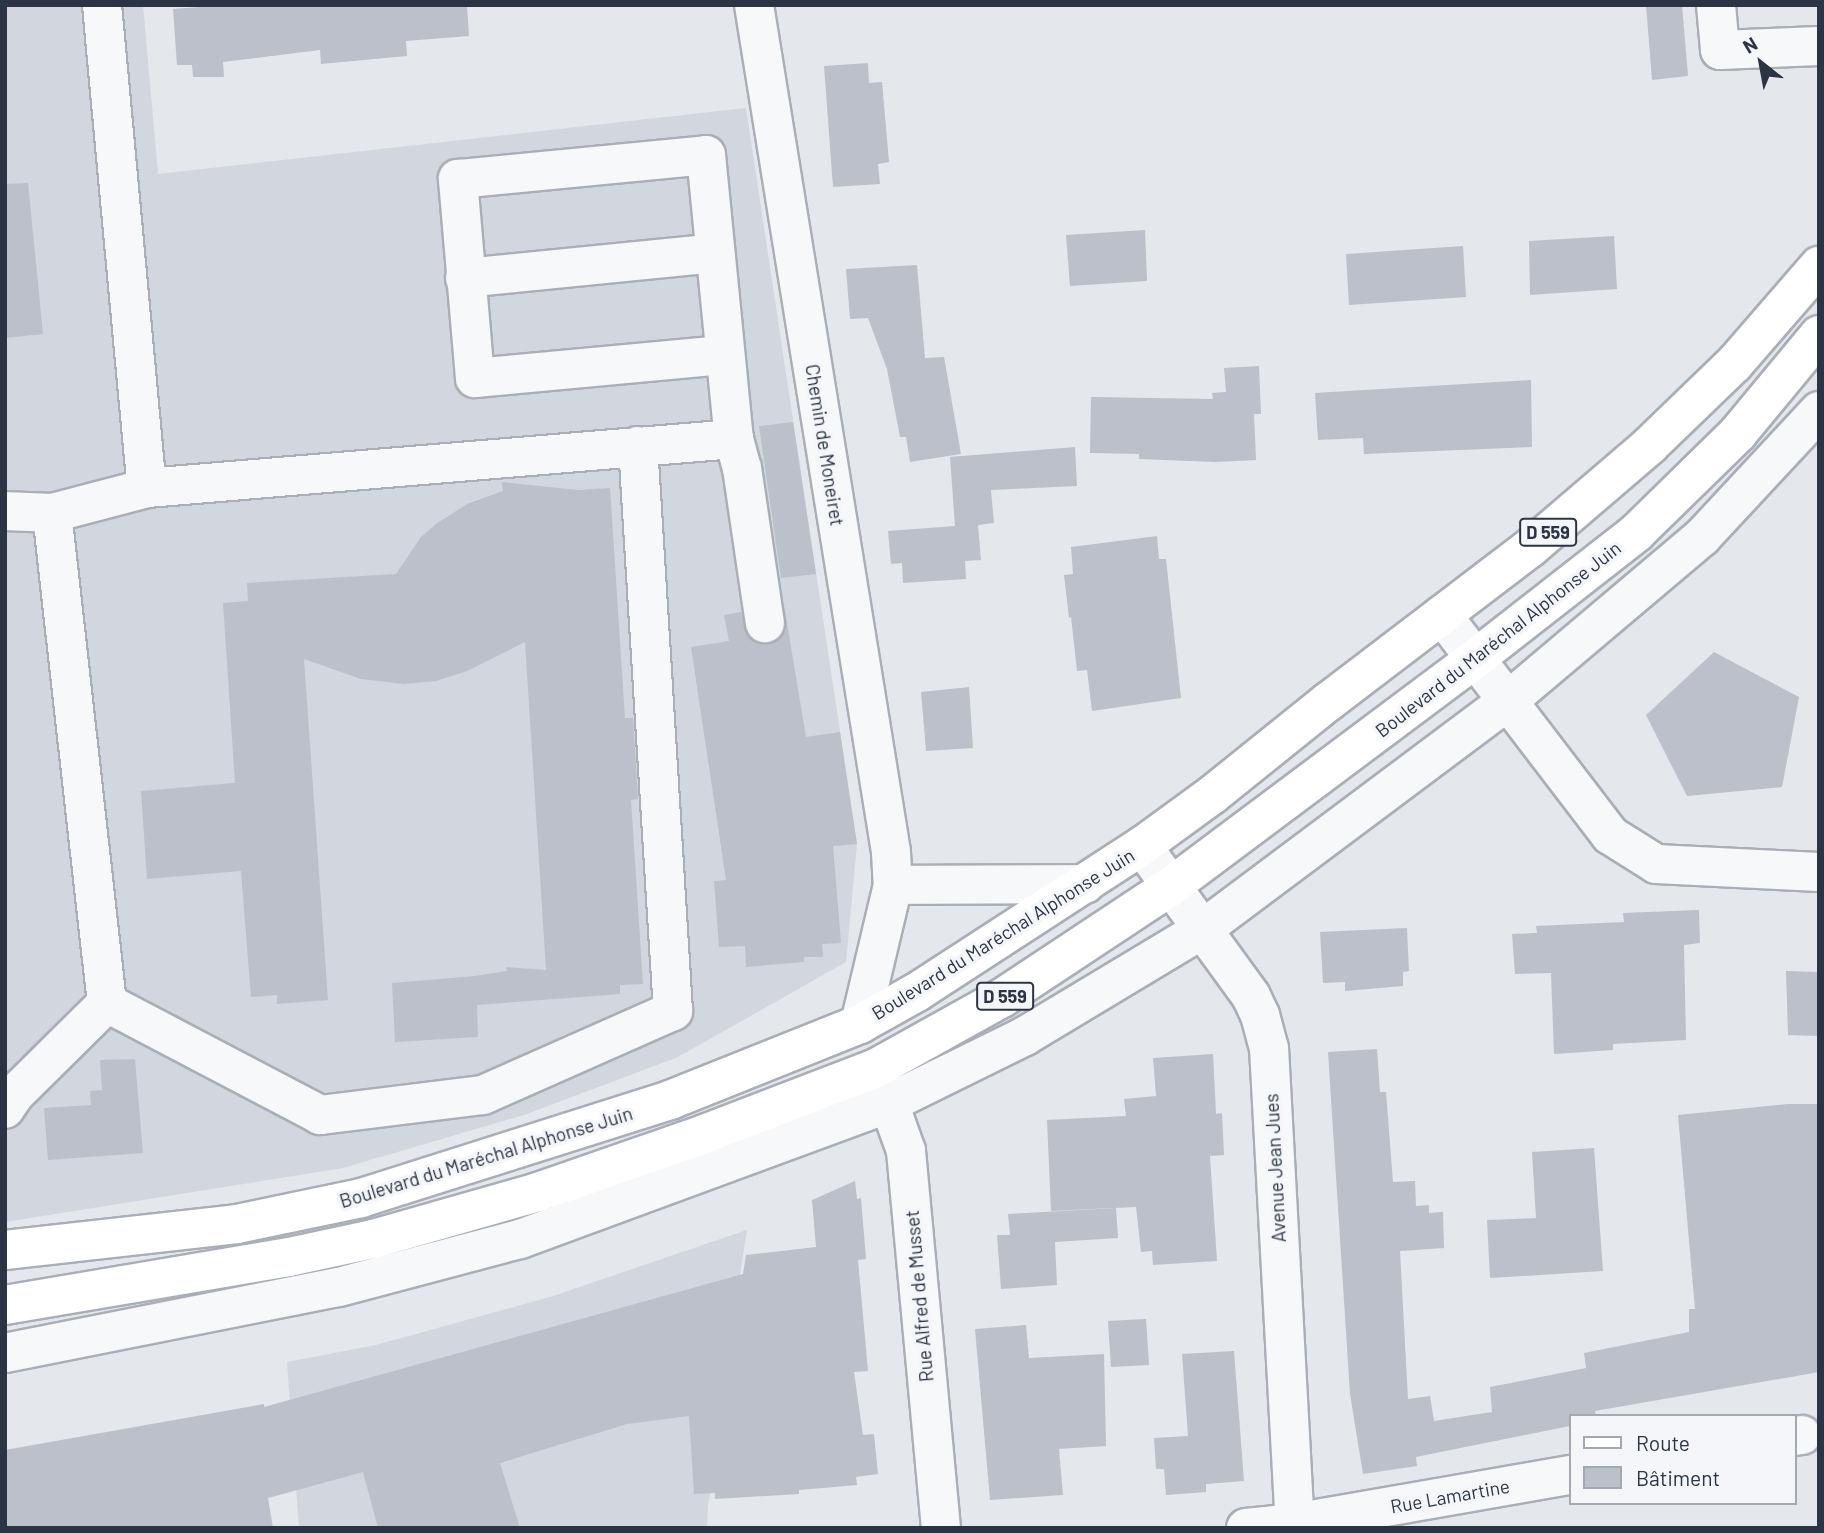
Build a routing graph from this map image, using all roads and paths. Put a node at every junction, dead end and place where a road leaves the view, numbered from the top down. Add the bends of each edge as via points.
1 (102, 5) edge
2 (754, 5) edge
3 (1716, 5) edge
4 (1819, 46) edge
5 (714, 253) junction
6 (1819, 266) edge
7 (465, 278) junction
8 (1819, 335) edge
9 (723, 355) junction
10 (1819, 411) edge
11 (734, 439) junction
12 (638, 446) junction
13 (147, 488) junction
14 (5, 511) edge
15 (52, 513) junction
16 (1442, 615) junction
17 (765, 623) dead end
18 (1476, 658) junction
19 (1509, 700) junction
20 (1142, 846) junction
21 (1819, 872) edge
22 (1085, 884) junction
23 (893, 885) junction
24 (1170, 887) junction
25 (1203, 929) junction
26 (107, 1003) junction
27 (860, 1024) junction
28 (883, 1086) junction
29 (5, 1108) edge
30 (5, 1250) edge
31 (5, 1306) edge
32 (5, 1353) edge
33 (1568, 1475) edge
34 (1295, 1525) edge
35 (941, 1528) edge
36 (1246, 1528) edge

1 - 13 street
2 - 23 street, Chemin de Moneiret
3 - 4 street via 1720,50
5 - 7 street
5 - 7 street via 706,155 458,179
5 - 9 street
6 - 16 main road, Boulevard du Maréchal Alphonse Juin / D 559 via 1734,364 1650,445 1530,548
7 - 9 street via 475,378
8 - 18 main road, Boulevard du Maréchal Alphonse Juin / D 559 via 1738,433 1637,531
9 - 11 street
10 - 19 street via 1702,537
11 - 12 street
11 - 17 street
12 - 13 street
12 - 26 street via 673,1011 484,1095 320,1115
13 - 15 street
14 - 15 street
15 - 26 street
16 - 18 street
16 - 20 main road, Boulevard du Maréchal Alphonse Juin / D 559
18 - 19 street
18 - 24 main road, Boulevard du Maréchal Alphonse Juin / D 559
19 - 21 street via 1610,835 1657,864
19 - 25 street
20 - 22 main road, Boulevard du Maréchal Alphonse Juin / D 559
20 - 24 street, Avenue Jean Jues
22 - 23 street
22 - 27 main road, Boulevard du Maréchal Alphonse Juin / D 559
23 - 27 street, Chemin de Moneiret
24 - 25 street, Avenue Jean Jues
24 - 28 main road, Boulevard du Maréchal Alphonse Juin / D 559 via 1002,998
25 - 28 street via 1025,1036
25 - 34 street, Avenue Jean Jues via 1251,996 1269,1048
26 - 29 street
27 - 30 main road, Boulevard du Maréchal Alphonse Juin / D 559 via 670,1100 361,1198 237,1224
28 - 31 main road, Boulevard du Maréchal Alphonse Juin / D 559 via 707,1133 538,1192 373,1239
28 - 32 street via 520,1239 339,1287
28 - 35 street, Rue Alfred de Musset via 906,1151
33 - 34 street, Rue Lamartine
34 - 36 street, Rue Lamartine

